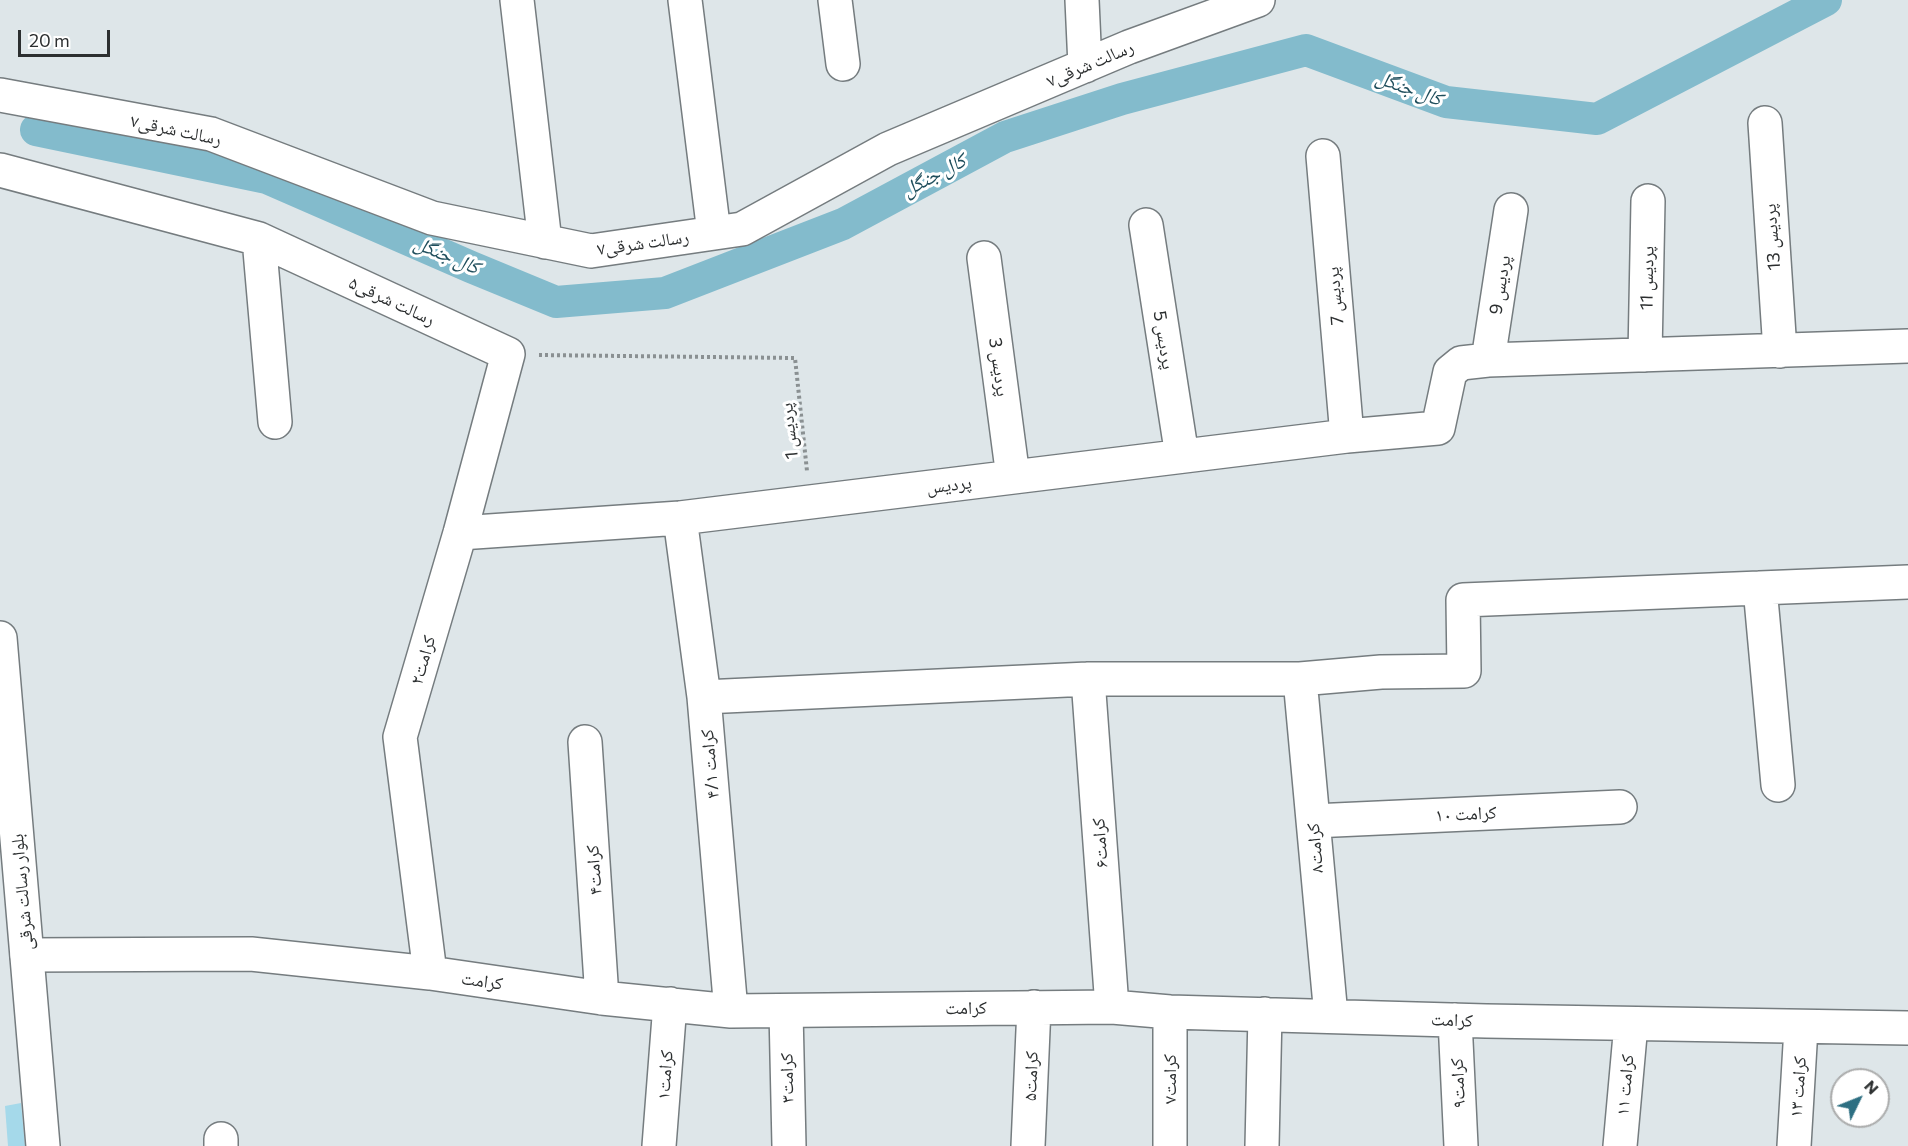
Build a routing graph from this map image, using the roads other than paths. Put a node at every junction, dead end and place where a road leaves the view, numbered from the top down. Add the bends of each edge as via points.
1 (517, 0) edge
2 (685, 0) edge
3 (835, 0) edge
4 (1082, 0) edge
5 (1258, 0) edge
6 (843, 63) dead end
7 (1085, 66) junction
8 (0, 95) edge
9 (1765, 123) dead end
10 (1323, 156) dead end
11 (0, 170) edge
12 (1648, 201) dead end
13 (1511, 210) dead end
14 (1146, 225) dead end
15 (714, 233) junction
16 (259, 239) junction
17 (545, 242) junction
18 (984, 258) dead end
19 (1908, 346) edge
20 (1780, 351) junction
21 (508, 354) joint
22 (1645, 355) junction
23 (1488, 360) junction
24 (275, 422) dead end
25 (1347, 436) junction
26 (1182, 456) junction
27 (1013, 477) junction
28 (680, 518) junction
29 (460, 533) junction
30 (1908, 582) edge
31 (1760, 588) junction
32 (0, 638) edge
33 (1088, 679) junction
34 (1300, 679) junction
35 (704, 697) junction
36 (585, 742) dead end
37 (1778, 785) dead end
38 (1620, 807) dead end
39 (1313, 821) junction
40 (27, 955) junction
41 (430, 973) junction
42 (602, 998) junction
43 (670, 1004) junction
44 (1034, 1007) junction
45 (1112, 1007) junction
46 (731, 1011) junction
47 (786, 1011) junction
48 (1170, 1012) junction
49 (1265, 1014) junction
50 (1331, 1016) junction
51 (1455, 1020) junction
52 (1631, 1024) junction
53 (1802, 1028) junction
54 (1908, 1028) edge
55 (43, 1146) edge
56 (659, 1146) edge
57 (789, 1146) edge
58 (1028, 1146) edge
59 (1170, 1146) edge
60 (1262, 1146) edge
61 (1461, 1146) edge
62 (1620, 1146) edge
63 (1794, 1146) edge

1 - 17 street
2 - 15 street
3 - 6 street
4 - 7 street
5 - 7 street, رسالت شرقی۷
7 - 15 street, رسالت شرقی۷ via 888,149 742,229
8 - 17 street, رسالت شرقی۷ via 211,134 432,218
9 - 20 street, پردیس 13
10 - 25 street, پردیس 7
11 - 16 street, رسالت شرقی۵
12 - 22 street, پردیس 11
13 - 23 street, پردیس 9
14 - 26 street, پردیس 5
15 - 17 street, رسالت شرقی۷ via 591,251
16 - 21 street, رسالت شرقی۵
16 - 24 street
18 - 27 street, پردیس 3
19 - 20 street
20 - 22 street
21 - 29 street, کرامت۲
22 - 23 street
23 - 25 street, پردیس via 1461,363 1450,372 1438,428
25 - 26 street, پردیس
26 - 27 street, پردیس
27 - 28 street, پردیس
28 - 29 street, پردیس
28 - 35 street, کرامت ۴/۱
29 - 41 street, کرامت۲ via 400,737
30 - 31 street
31 - 34 street via 1463,600 1464,671 1381,672
31 - 37 street
32 - 40 street, بلوار رسالت شرقی
33 - 34 street
33 - 35 street
33 - 45 street, کرامت۶
34 - 39 street, کرامت۸
35 - 46 street, کرامت ۴/۱
36 - 42 street, کرامت۴
38 - 39 street, کرامت ۱۰
39 - 50 street, کرامت۸
40 - 41 street, کرامت via 251,954
40 - 55 street, بلوار رسالت شرقی
41 - 42 street, کرامت
42 - 43 street, کرامت
43 - 46 street, کرامت
43 - 56 street, کرامت۱
44 - 45 street, کرامت
44 - 47 street, کرامت
44 - 58 street, کرامت۵
45 - 48 street, کرامت
46 - 47 street, کرامت
47 - 57 street, کرامت۳
48 - 49 street, کرامت
48 - 59 street, کرامت۷
49 - 50 street, کرامت
49 - 60 street
50 - 51 street, کرامت
51 - 52 street, کرامت
51 - 61 street, کرامت۹
52 - 53 street, کرامت
52 - 62 street, کرامت ۱۱
53 - 54 street, کرامت
53 - 63 street, کرامت ۱۳

